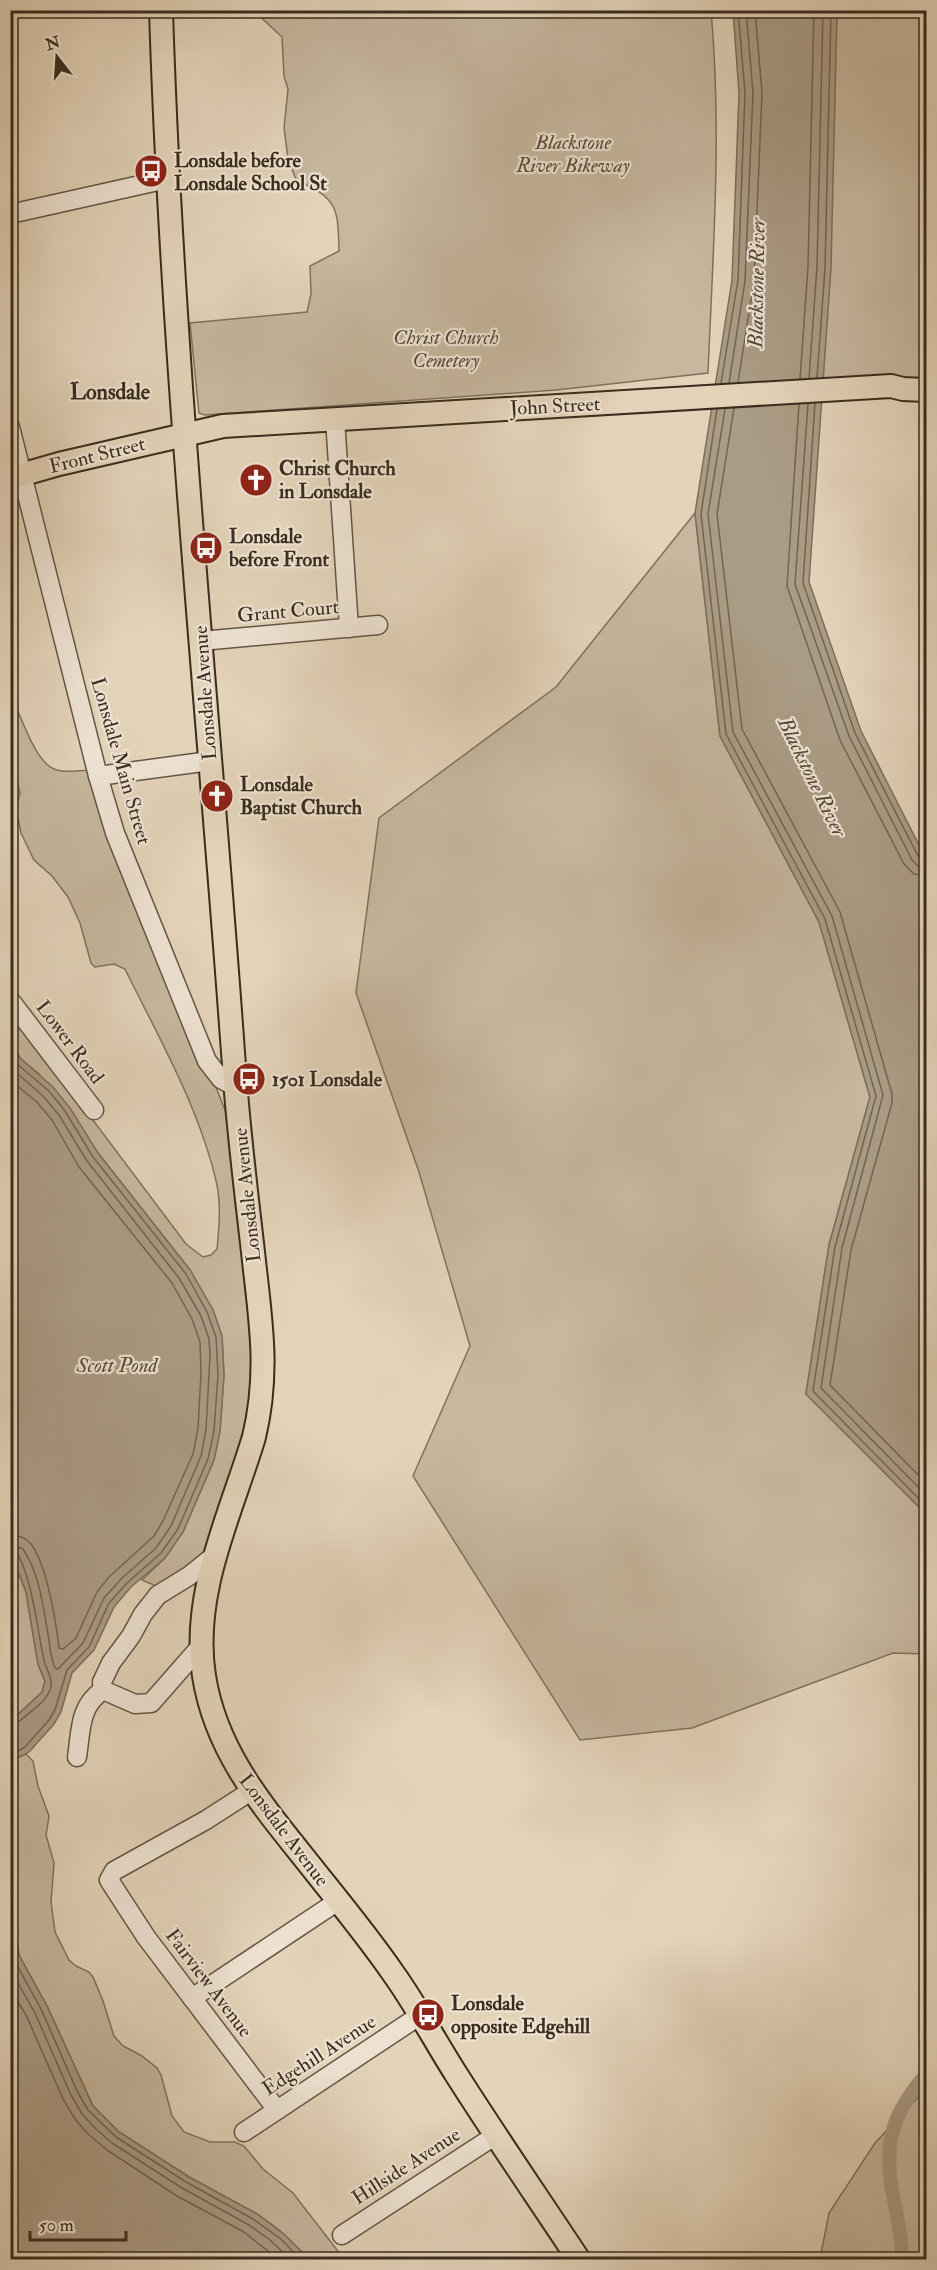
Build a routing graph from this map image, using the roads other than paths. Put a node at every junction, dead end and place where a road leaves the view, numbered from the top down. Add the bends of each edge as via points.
1 (161, 10) edge
2 (167, 179) junction
3 (10, 214) edge
4 (927, 380) edge
5 (891, 386) junction
6 (927, 390) edge
7 (335, 419) junction
8 (10, 426) edge
9 (185, 434) junction
10 (16, 476) edge
11 (378, 625) dead end
12 (349, 628) junction
13 (201, 640) junction
14 (210, 761) junction
15 (98, 776) junction
16 (10, 1000) edge
17 (236, 1087) junction
18 (94, 1110) dead end
19 (214, 1556) junction
20 (201, 1646) junction
21 (103, 1690) junction
22 (77, 1757) dead end
23 (251, 1791) junction
24 (338, 1901) junction
25 (192, 1998) junction
26 (419, 2016) junction
27 (277, 2110) junction
28 (244, 2132) dead end
29 (496, 2135) junction
30 (342, 2235) dead end
31 (573, 2257) edge

1 - 2 main road, Lonsdale Avenue
2 - 3 street
2 - 9 main road, Lonsdale Avenue
4 - 5 main road
5 - 6 main road, John Street
5 - 7 main road, John Street
7 - 9 main road, John Street via 223,426
7 - 12 street
8 - 10 street, Lonsdale Main Street
9 - 10 main road, Front Street
9 - 13 main road, Lonsdale Avenue
10 - 15 street, Lonsdale Main Street
11 - 12 street, Grant Court
12 - 13 street, Grant Court
13 - 14 main road, Lonsdale Avenue
14 - 15 street
14 - 17 main road, Lonsdale Avenue
15 - 17 street, Lonsdale Main Street via 115,833 207,1061 221,1079
16 - 18 street, Lower Road
17 - 19 main road, Lonsdale Avenue via 264,1361 254,1437
19 - 20 main road, Lonsdale Avenue via 201,1625
19 - 21 street via 158,1595 111,1663 102,1682
20 - 21 street via 151,1703 135,1704
20 - 23 main road, Lonsdale Avenue via 207,1691 217,1722
21 - 22 street via 92,1698 82,1716
23 - 24 main road, Lonsdale Avenue
23 - 25 street, Fairview Avenue via 114,1871 109,1880
24 - 25 street
24 - 26 main road, Lonsdale Avenue via 394,1974
25 - 27 street, Fairview Avenue
26 - 27 street, Edgehill Avenue
26 - 29 main road, Lonsdale Avenue
27 - 28 street, Edgehill Avenue
29 - 30 street, Hillside Avenue
29 - 31 main road, Lonsdale Avenue

